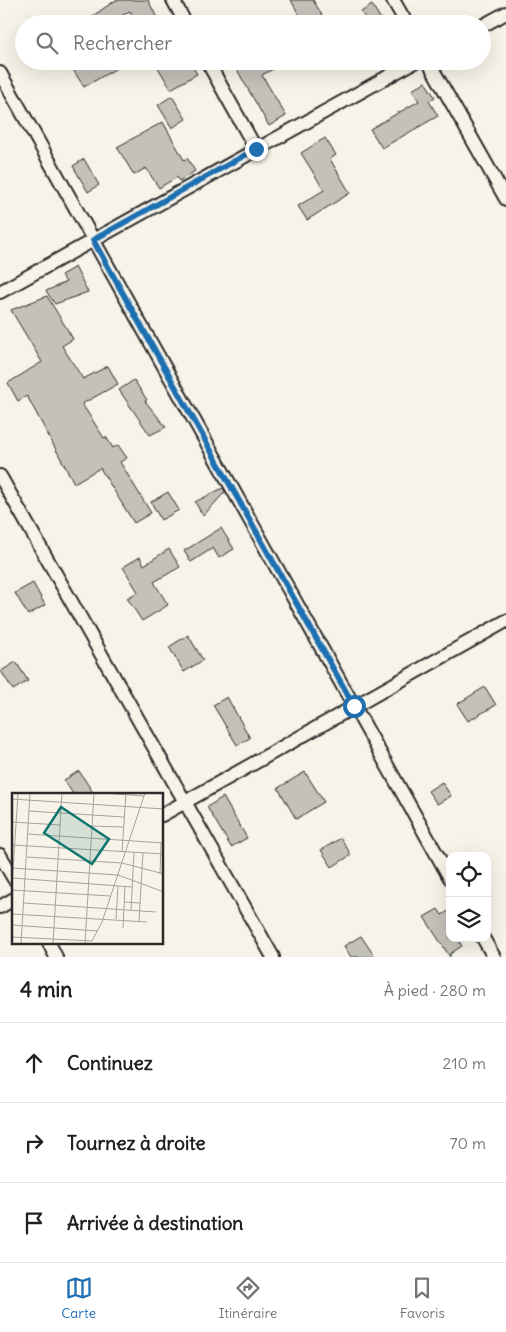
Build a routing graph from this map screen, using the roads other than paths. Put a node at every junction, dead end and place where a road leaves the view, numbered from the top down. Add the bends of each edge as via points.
1 (173, 0) edge
2 (393, 0) edge
3 (506, 13) edge
4 (181, 15) edge
5 (402, 15) edge
6 (491, 21) edge
7 (212, 70) edge
8 (400, 70) edge
9 (433, 70) edge
10 (0, 74) edge
11 (256, 149) junction
12 (506, 200) edge
13 (93, 240) junction
14 (0, 292) edge
15 (0, 476) edge
16 (506, 621) edge
17 (354, 706) junction
18 (185, 802) junction
19 (164, 814) edge
20 (0, 855) edge
21 (446, 871) edge
22 (12, 876) edge
23 (12, 900) edge
24 (0, 907) edge
25 (486, 942) edge
26 (50, 944) edge
27 (56, 957) edge
28 (273, 957) edge
29 (494, 957) edge

1 - 4 street
2 - 5 street
3 - 6 street
7 - 11 street
8 - 11 street
9 - 12 street
10 - 13 street
11 - 13 street
13 - 14 street
13 - 17 street
15 - 18 street
16 - 17 street
17 - 18 street
17 - 21 street
18 - 19 street
18 - 28 street
20 - 22 street
23 - 24 street
25 - 29 street
26 - 27 street

